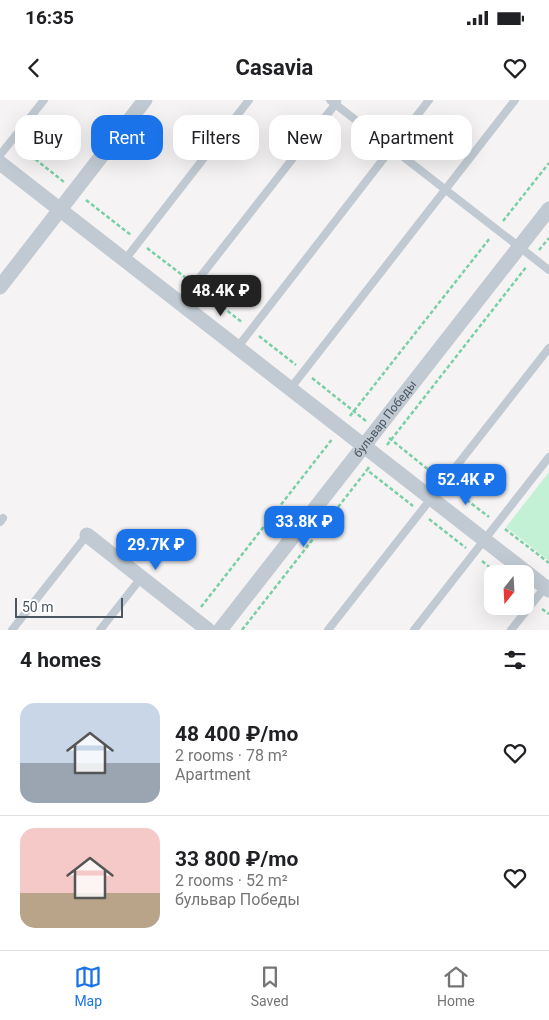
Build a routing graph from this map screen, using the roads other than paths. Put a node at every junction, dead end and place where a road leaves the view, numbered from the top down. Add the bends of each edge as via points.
1 (44, 100) edge
2 (145, 100) edge
3 (249, 100) edge
4 (429, 100) edge
5 (515, 100) edge
6 (334, 101) edge
7 (351, 115) edge
8 (417, 115) edge
9 (0, 154) edge
10 (383, 160) edge
11 (407, 160) edge
12 (0, 164) edge
13 (445, 190) junction
14 (549, 209) edge
15 (59, 210) junction
16 (519, 247) junction
17 (124, 261) junction
18 (549, 270) edge
19 (0, 287) edge
20 (180, 304) junction
21 (237, 348) junction
22 (549, 348) edge
23 (290, 389) junction
24 (364, 447) junction
25 (549, 457) edge
26 (432, 499) junction
27 (87, 535) joint
28 (485, 540) junction
29 (141, 578) junction
30 (548, 586) edge
31 (12, 630) edge
32 (100, 630) edge
33 (208, 630) edge
34 (220, 630) edge
35 (328, 630) edge
36 (414, 630) edge
37 (511, 630) edge

1 - 9 lane
2 - 15 street
3 - 17 lane
4 - 8 lane
5 - 13 lane
6 - 7 lane
6 - 20 lane
10 - 21 lane
11 - 13 lane
12 - 15 street
13 - 16 lane
13 - 23 lane
14 - 16 street, бульвар Победы
15 - 17 street
15 - 19 street
16 - 18 lane
16 - 24 street, бульвар Победы
17 - 20 street
20 - 21 street
21 - 23 street
22 - 26 lane
23 - 24 street
24 - 26 street
24 - 34 street, бульвар Победы
25 - 28 lane
26 - 28 street
26 - 35 lane
27 - 29 street
27 - 31 lane
28 - 30 street
28 - 36 lane
29 - 32 lane
29 - 33 street
30 - 37 lane

